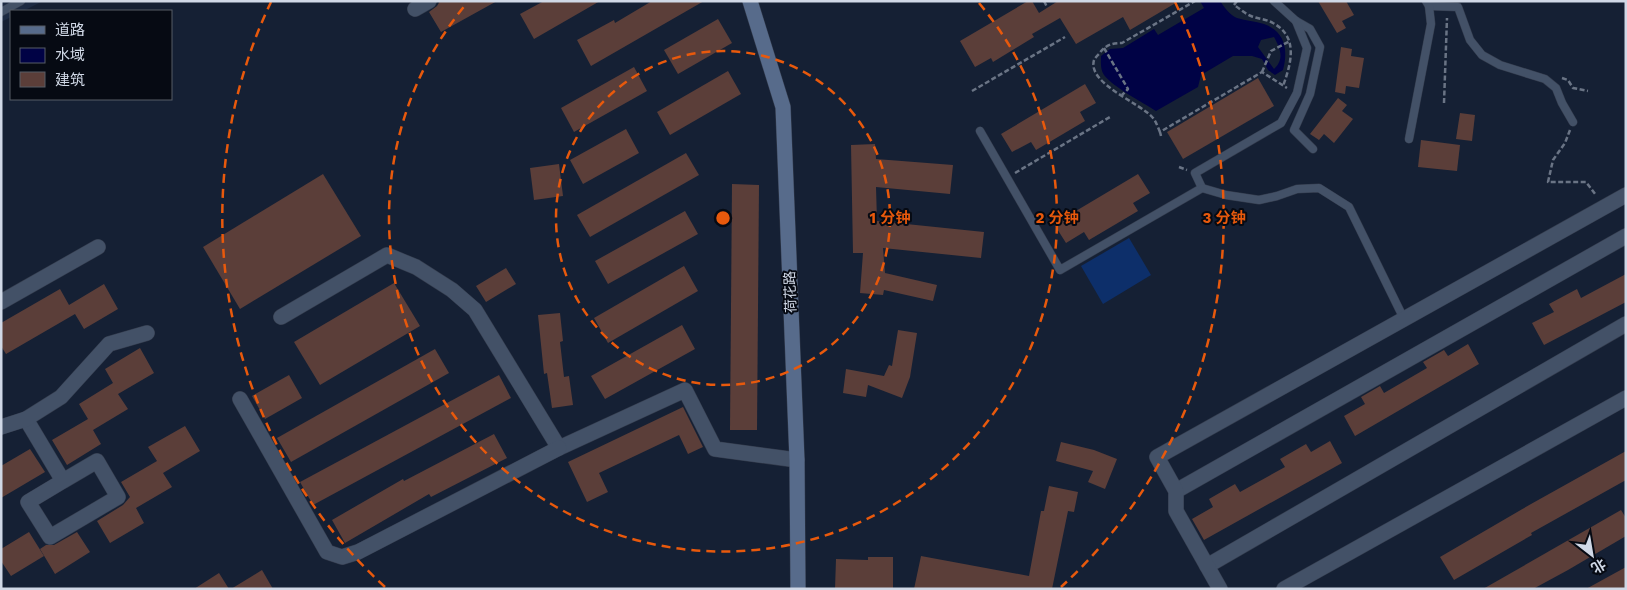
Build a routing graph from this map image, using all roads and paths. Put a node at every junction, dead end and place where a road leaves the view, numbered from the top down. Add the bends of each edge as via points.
1 (21, 1) edge
2 (429, 1) edge
3 (750, 1) edge
4 (1044, 1) edge
5 (1195, 1) edge
6 (1231, 1) edge
7 (1237, 1) edge
8 (1274, 1) edge
9 (1427, 4) edge
10 (1234, 5) junction
11 (1047, 7) dead end
12 (1447, 7) junction
13 (415, 9) dead end
14 (1, 12) edge
15 (1296, 21) junction
16 (1065, 38) dead end
17 (1290, 41) junction
18 (1104, 48) junction
19 (1262, 72) junction
20 (1283, 86) junction
21 (972, 92) dead end
22 (1297, 94) junction
23 (1122, 95) junction
24 (1444, 103) dead end
25 (1110, 117) dead end
26 (1573, 122) joint
27 (980, 131) dead end
28 (1409, 139) dead end
29 (1313, 149) dead end
30 (1007, 178) junction
31 (1202, 188) junction
32 (1626, 194) edge
33 (1604, 207) junction
34 (1626, 236) edge
35 (98, 247) dead end
36 (1, 302) edge
37 (281, 316) dead end
38 (1404, 319) junction
39 (1626, 324) edge
40 (147, 333) dead end
41 (1626, 398) edge
42 (240, 399) dead end
43 (26, 419) junction
44 (1, 426) edge
45 (559, 448) junction
46 (797, 460) junction
47 (63, 481) junction
48 (1176, 491) junction
49 (1207, 566) junction
50 (798, 589) edge
51 (1220, 589) edge
52 (1284, 589) edge

1 - 14 lane
2 - 13 street
3 - 46 street, 荷花路 via 784,107
4 - 11 path
5 - 18 path via 1122,43
6 - 10 path
7 - 10 path
8 - 15 lane
9 - 12 lane
9 - 28 lane via 1431,24
10 - 17 path via 1250,16 1275,24
12 - 24 path
12 - 26 lane via 1458,8 1470,40 1482,56 1545,79 1556,88
15 - 22 lane via 1307,48
15 - 29 lane via 1310,29 1320,47 1310,94 1294,130
16 - 21 path
17 - 19 path via 1271,51
17 - 20 path via 1291,58
18 - 23 path via 1128,89
18 - 23 path via 1094,60 1094,70 1107,87
19 - 20 path
19 - 23 path via 1161,134 1154,118
20 - 22 path
22 - 31 lane via 1281,123 1195,173
25 - 30 path
26 - 33 path via 1565,143 1553,160 1548,182 1586,182
27 - 30 lane
30 - 31 lane via 1060,270
31 - 38 lane via 1259,200 1297,189 1319,188 1349,207
32 - 33 street
33 - 38 street
34 - 48 street
35 - 36 street
37 - 45 street via 387,255 416,268 452,290 475,310
38 - 48 street via 1156,456
39 - 49 street
40 - 43 street via 110,344 60,397
41 - 52 street
42 - 45 street via 327,552 342,558
43 - 44 street
43 - 47 street
45 - 46 street via 686,390 715,449
46 - 50 street, 荷花路
47 - 47 street via 28,502 50,537 118,497 97,461
48 - 49 street via 1176,510
49 - 51 street

